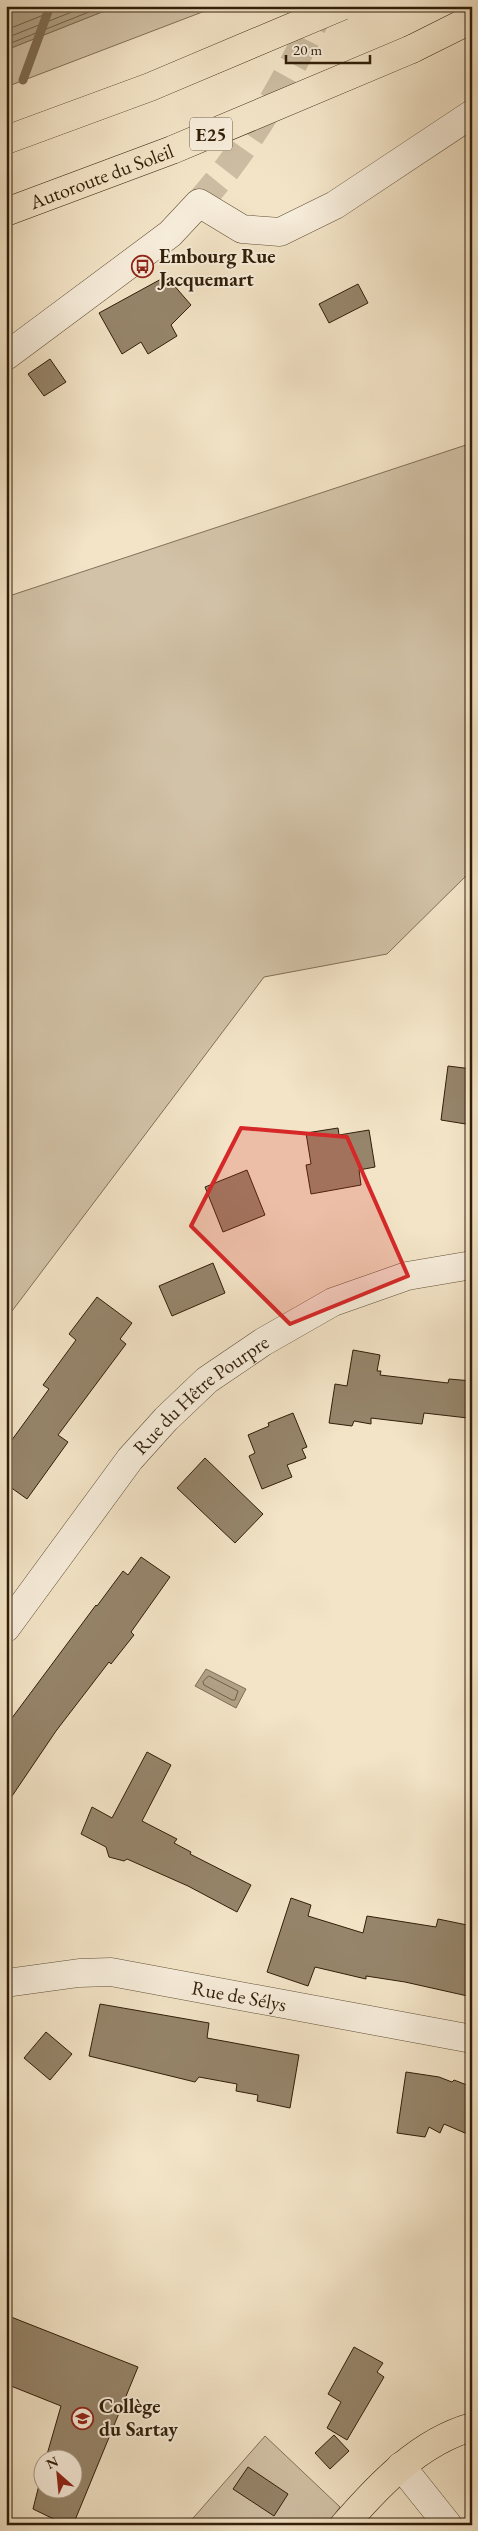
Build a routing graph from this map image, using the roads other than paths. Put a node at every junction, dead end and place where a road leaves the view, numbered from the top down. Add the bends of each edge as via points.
1 (342, 6) edge
2 (472, 19) edge
3 (472, 114) edge
4 (6, 140) edge
5 (6, 212) edge
6 (6, 356) edge
7 (472, 1265) edge
8 (6, 1628) edge
9 (6, 1982) edge
10 (472, 2039) edge
11 (472, 2426) edge
12 (401, 2466) junction
13 (344, 2525) edge
14 (448, 2525) edge

1 - 4 main road, bridge via 150,87
2 - 5 main road, Autoroute du Soleil / E25, bridge via 412,49 172,150
3 - 6 street via 335,205 280,232 242,229 199,203 170,234
7 - 8 street, Rue du Hêtre Pourpre via 407,1276 333,1302 263,1342 207,1380 130,1459
9 - 10 street, Rue de Sélys via 111,1972
11 - 12 main road
12 - 13 main road
12 - 14 street

